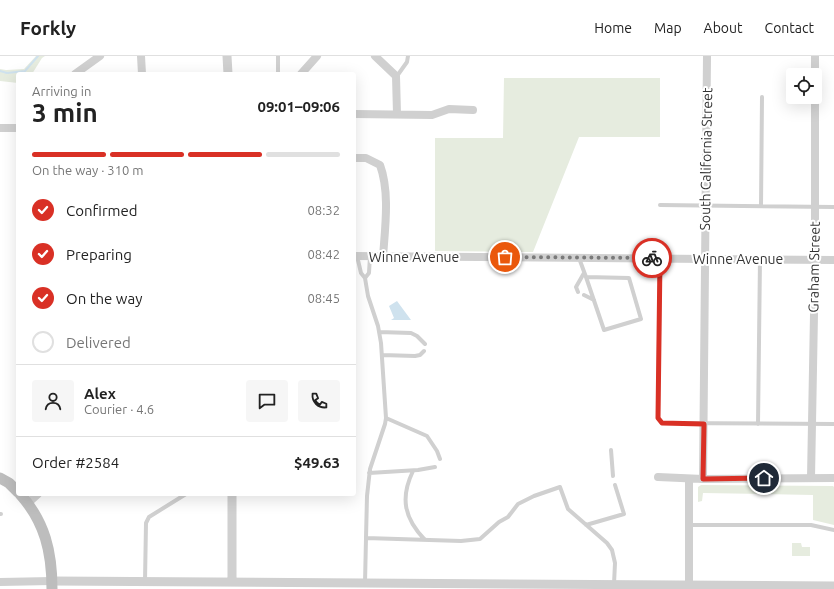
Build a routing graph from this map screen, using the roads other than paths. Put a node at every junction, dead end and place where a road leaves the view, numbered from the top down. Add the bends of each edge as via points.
1 (100, 56) edge
2 (142, 56) edge
3 (227, 56) edge
4 (278, 56) edge
5 (317, 56) edge
6 (375, 56) edge
7 (408, 56) edge
8 (707, 56) edge
9 (815, 56) edge
10 (79, 72) edge
11 (142, 72) edge
12 (228, 72) edge
13 (278, 72) edge
14 (304, 72) edge
15 (396, 76) junction
16 (762, 97) dead end
17 (473, 110) dead end
18 (356, 114) edge
19 (397, 114) junction
20 (0, 128) edge
21 (16, 128) edge
22 (356, 158) edge
23 (660, 205) dead end
24 (706, 206) junction
25 (761, 206) junction
26 (815, 207) junction
27 (834, 207) edge
28 (356, 256) edge
29 (370, 256) junction
30 (383, 257) junction
31 (579, 258) junction
32 (660, 258) junction
33 (705, 258) junction
34 (760, 259) junction
35 (815, 259) junction
36 (834, 260) edge
37 (585, 275) junction
38 (365, 278) junction
39 (578, 292) dead end
40 (584, 295) dead end
41 (594, 300) junction
42 (379, 332) junction
43 (425, 344) dead end
44 (424, 351) dead end
45 (382, 356) junction
46 (386, 418) junction
47 (704, 424) junction
48 (758, 424) junction
49 (812, 424) junction
50 (834, 424) edge
51 (611, 450) dead end
52 (440, 459) dead end
53 (435, 467) dead end
54 (413, 471) junction
55 (369, 473) junction
56 (613, 476) dead end
57 (658, 477) dead end
58 (0, 478) edge
59 (811, 478) junction
60 (834, 478) edge
61 (689, 479) junction
62 (703, 479) junction
63 (616, 485) dead end
64 (16, 490) edge
65 (22, 496) edge
66 (36, 496) edge
67 (183, 496) edge
68 (232, 496) edge
69 (28, 503) junction
70 (586, 525) junction
71 (689, 525) junction
72 (834, 530) edge
73 (366, 538) junction
74 (425, 540) junction
75 (0, 582) edge
76 (145, 582) junction
77 (614, 584) junction
78 (26, 585) edge
79 (52, 585) edge
80 (367, 585) edge
81 (232, 586) edge
82 (289, 586) edge
83 (437, 586) edge
84 (497, 586) edge
85 (511, 586) edge
86 (834, 586) edge
87 (689, 587) edge
88 (0, 589) edge

1 - 10 street
2 - 11 street
3 - 12 street
4 - 13 lane
5 - 14 street
6 - 15 street
7 - 15 lane
8 - 24 street, South California Street
9 - 26 street, Graham Street
15 - 19 street
16 - 25 lane
17 - 19 street via 449,109 432,115
18 - 19 street
20 - 21 street
22 - 30 street via 366,158 380,165 383,174
23 - 24 lane
24 - 25 lane
24 - 33 street, South California Street
25 - 26 lane
26 - 27 lane
26 - 35 street, Graham Street
28 - 29 street, Winne Avenue
28 - 38 lane
29 - 30 street, Winne Avenue
29 - 38 lane via 369,273
30 - 31 street, Winne Avenue
31 - 32 street, Winne Avenue
31 - 37 lane
32 - 33 street, Winne Avenue
32 - 47 lane via 658,418 662,423
33 - 34 street, Winne Avenue
33 - 47 street, South California Street
34 - 35 street, Winne Avenue
34 - 48 lane
35 - 36 street, Winne Avenue
35 - 49 street, Graham Street
37 - 39 lane via 576,287
37 - 41 lane
37 - 41 lane via 629,278 641,319 604,330
38 - 42 lane
40 - 41 lane
42 - 43 lane via 411,333
42 - 45 lane
44 - 45 lane via 416,356
45 - 46 lane
46 - 52 lane via 427,436
46 - 55 lane
47 - 48 lane
47 - 62 street, South California Street
48 - 49 lane
49 - 50 lane
49 - 59 street, Graham Street
51 - 56 lane
53 - 54 lane
54 - 55 lane
54 - 74 lane via 407,486 406,512
55 - 73 lane
57 - 61 street
58 - 64 main road
59 - 60 street
59 - 62 street
61 - 62 street
61 - 71 street
63 - 70 lane via 624,514
65 - 69 main road
66 - 69 street
67 - 76 lane via 149,517 146,523
68 - 81 street
69 - 79 main road via 41,525 47,543
70 - 74 lane via 568,509 560,487 518,504 508,517 480,539
70 - 77 lane via 612,550 615,562
71 - 72 lane via 811,525
71 - 87 street
73 - 74 lane
73 - 80 lane
75 - 78 street
75 - 88 lane
76 - 79 street
76 - 81 street
77 - 85 street
77 - 87 street
78 - 79 street
80 - 82 street
80 - 83 street
81 - 82 street
83 - 84 street
84 - 85 street
86 - 87 street

